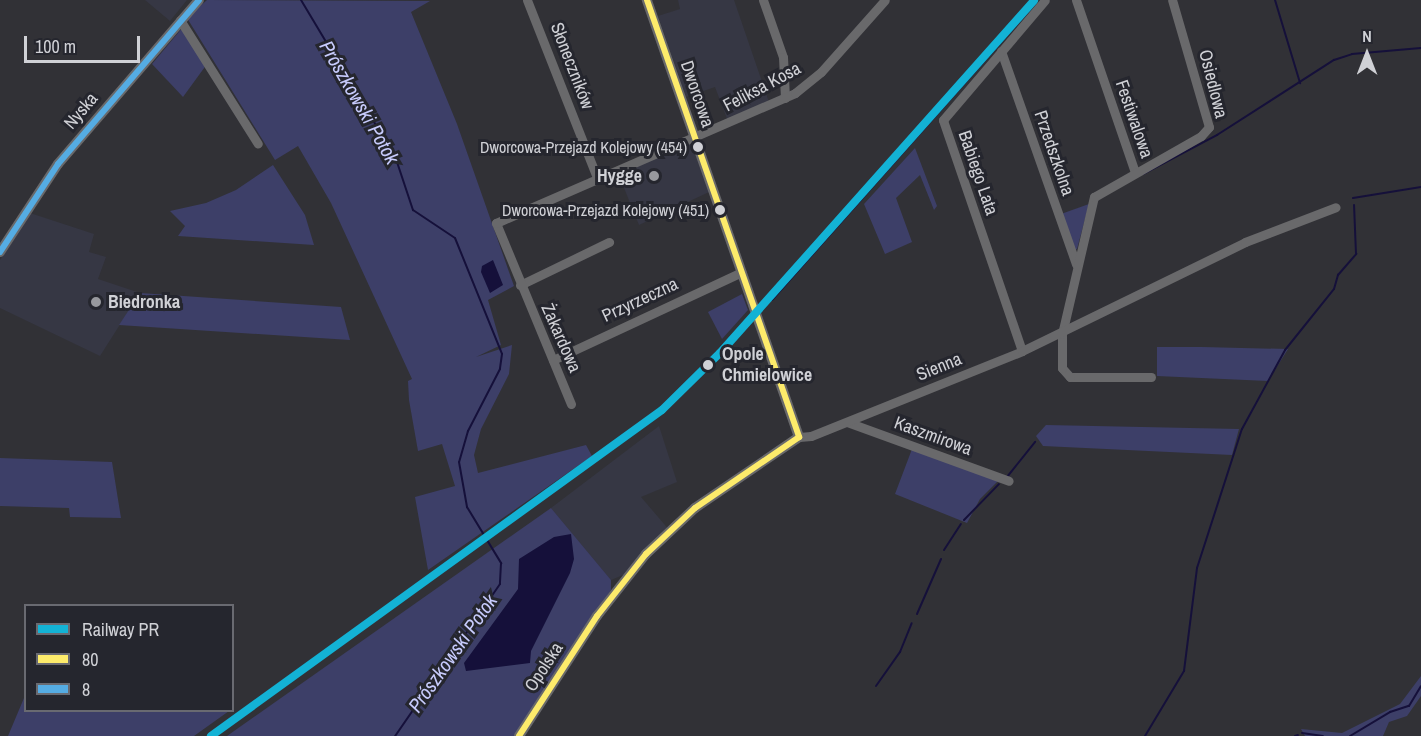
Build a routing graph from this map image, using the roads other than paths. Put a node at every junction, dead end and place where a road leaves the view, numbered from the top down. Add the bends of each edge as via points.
1 (199, 0) edge
2 (528, 0) edge
3 (647, 0) edge
4 (763, 0) edge
5 (885, 0) edge
6 (1045, 0) edge
7 (1076, 0) edge
8 (1172, 0) edge
9 (180, 20) junction
10 (1001, 51) junction
11 (785, 98) junction
12 (694, 137) junction
13 (258, 144) dead end
14 (1135, 172) junction
15 (597, 178) junction
16 (1336, 207) dead end
17 (530, 208) joint
18 (609, 242) dead end
19 (0, 252) edge
20 (1076, 266) junction
21 (742, 272) junction
22 (520, 285) junction
23 (1062, 334) junction
24 (1022, 351) junction
25 (553, 360) junction
26 (1151, 377) dead end
27 (571, 404) dead end
28 (847, 422) junction
29 (799, 437) junction
30 (1009, 481) dead end
31 (597, 616) joint
32 (519, 736) edge

1 - 9 street, Nyska
2 - 15 street, Słoneczników
3 - 12 street, Dworcowa
4 - 11 street via 783,57
5 - 11 street, Feliksa Kosa via 821,72
6 - 10 street, Babiego Lata
7 - 14 street, Festiwalowa
8 - 14 street, Osiedlowa via 1209,127 1201,136
9 - 13 street
9 - 19 street, Nyska via 57,164
10 - 20 street, Przedszkolna
10 - 24 street, Babiego Lata via 943,120
11 - 12 street, Feliksa Kosa
12 - 15 street, Feliksa Kosa
12 - 21 street, Dworcowa
14 - 20 street, Festiwalowa via 1094,197
15 - 17 street, Feliksa Kosa
16 - 23 street, Sienna via 1245,242
17 - 22 street, Żakardowa via 496,223
18 - 22 street
20 - 23 street, Festiwalowa
21 - 25 street, Przyrzeczna
21 - 29 street, Dworcowa
22 - 25 street, Żakardowa
23 - 24 street, Sienna
23 - 26 street, Festiwalowa via 1062,368 1070,377
24 - 28 street, Sienna
25 - 27 street, Żakardowa
28 - 29 street, Sienna
28 - 30 street, Kaszmirowa
29 - 31 street, Sienna via 695,508 646,554
31 - 32 street, Opolska

